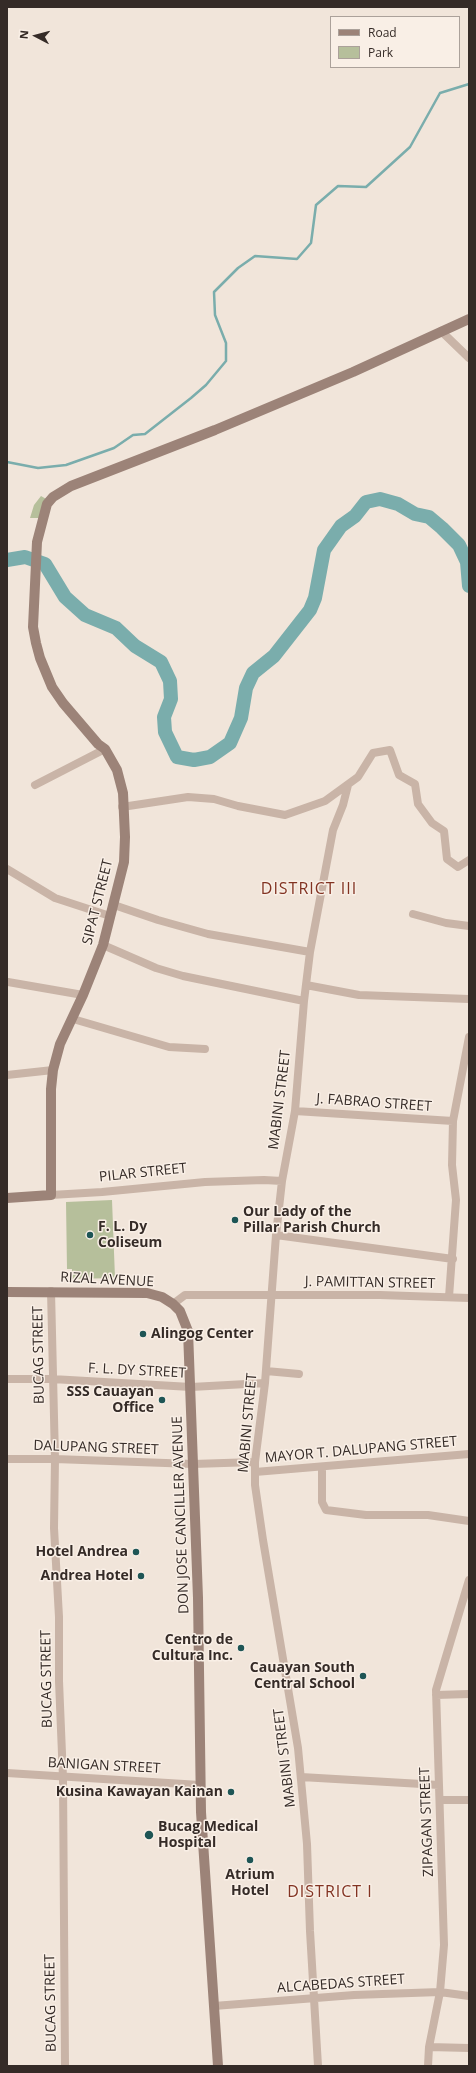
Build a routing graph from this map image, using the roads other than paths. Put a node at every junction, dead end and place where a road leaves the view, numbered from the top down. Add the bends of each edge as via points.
1 (469, 319) edge
2 (441, 331) junction
3 (469, 358) edge
4 (105, 749) junction
5 (36, 785) dead end
6 (348, 785) junction
7 (122, 807) junction
8 (469, 860) edge
9 (7, 869) edge
10 (114, 905) junction
11 (413, 914) dead end
12 (110, 916) junction
13 (469, 926) edge
14 (103, 945) junction
15 (310, 952) junction
16 (8, 982) dead end
17 (306, 985) junction
18 (83, 995) junction
19 (469, 999) edge
20 (304, 1001) junction
21 (73, 1018) junction
22 (469, 1037) edge
23 (205, 1049) dead end
24 (52, 1070) junction
25 (7, 1075) edge
26 (295, 1111) junction
27 (453, 1121) junction
28 (282, 1181) junction
29 (52, 1195) junction
30 (7, 1198) edge
31 (276, 1235) junction
32 (453, 1258) junction
33 (51, 1291) junction
34 (7, 1292) edge
35 (272, 1294) junction
36 (449, 1297) junction
37 (469, 1298) edge
38 (173, 1304) junction
39 (266, 1371) junction
40 (299, 1374) dead end
41 (7, 1379) edge
42 (52, 1379) junction
43 (265, 1383) junction
44 (191, 1387) junction
45 (469, 1454) edge
46 (7, 1459) edge
47 (55, 1459) junction
48 (255, 1462) junction
49 (193, 1464) junction
50 (322, 1467) junction
51 (255, 1472) junction
52 (469, 1521) edge
53 (469, 1580) edge
54 (469, 1694) edge
55 (436, 1695) junction
56 (7, 1773) edge
57 (301, 1777) junction
58 (63, 1778) junction
59 (200, 1785) junction
60 (439, 1785) junction
61 (440, 1800) junction
62 (469, 1800) edge
63 (440, 1992) junction
64 (469, 1996) edge
65 (314, 1998) junction
66 (214, 2006) junction
67 (429, 2047) junction
68 (469, 2048) edge
69 (65, 2066) edge
70 (218, 2066) edge
71 (318, 2066) edge
72 (428, 2066) edge

1 - 2 street, SIPAT STREET
2 - 3 street
2 - 4 street, SIPAT STREET via 353,372 63,490 47,504 37,542 33,627 44,670 52,687 98,744
4 - 5 street
4 - 7 street, SIPAT STREET via 117,770 123,793
6 - 7 street via 325,801 285,815 214,799 188,798
6 - 8 street via 358,777 373,753 390,750 399,775 415,784 418,804 432,823 444,831 447,859 458,867
6 - 15 street, MABINI STREET via 333,830
7 - 10 street, SIPAT STREET via 124,862
9 - 12 street via 54,898
10 - 12 street, SIPAT STREET
10 - 15 street via 208,934
11 - 13 street
12 - 14 street, SIPAT STREET
14 - 18 street, SIPAT STREET
14 - 20 street via 156,968 183,976
15 - 17 street, MABINI STREET
16 - 18 street
17 - 19 street via 359,995
17 - 20 street, MABINI STREET
18 - 21 street, SIPAT STREET
20 - 26 street, MABINI STREET
21 - 23 street via 169,1047
21 - 24 street, SIPAT STREET via 60,1044
22 - 27 street
24 - 25 street
24 - 29 street, SIPAT STREET
26 - 27 street, J. FABRAO STREET
26 - 28 street, MABINI STREET
27 - 32 street via 452,1158 456,1200
28 - 29 street, PILAR STREET via 205,1182
28 - 31 street, MABINI STREET
29 - 30 street, PILAR STREET
31 - 32 street
31 - 35 street, MABINI STREET
32 - 36 street
33 - 34 street, RIZAL AVENUE
33 - 38 street, RIZAL AVENUE via 147,1293 162,1297
33 - 42 street, BUCAG STREET
35 - 36 street, J. PAMITTAN STREET
35 - 38 street via 185,1295
35 - 39 street, MABINI STREET
36 - 37 street, J. PAMITTAN STREET
38 - 44 street, DON JOSE CANCILLER AVENUE via 180,1311 188,1331
39 - 40 street
39 - 43 street, MABINI STREET
41 - 42 street, F. L. DY STREET
42 - 44 street, F. L. DY STREET
42 - 47 street, BUCAG STREET
43 - 44 street, F. L. DY STREET
43 - 48 street, MABINI STREET
44 - 49 street, DON JOSE CANCILLER AVENUE
45 - 50 street, MAYOR T. DALUPANG STREET
46 - 47 street, DALUPANG STREET
47 - 49 street, DALUPANG STREET
47 - 58 street, BUCAG STREET via 54,1528
48 - 49 street, DALUPANG STREET
48 - 51 street, MABINI STREET
49 - 59 street, DON JOSE CANCILLER AVENUE via 198,1598
50 - 51 street, MAYOR T. DALUPANG STREET
50 - 52 street via 322,1502 326,1510 366,1515 428,1515
51 - 57 street, MABINI STREET via 263,1540 291,1701
53 - 55 street, ZIPAGAN STREET via 440,1670
54 - 55 street
55 - 60 street, ZIPAGAN STREET
56 - 58 street, BANIGAN STREET
57 - 60 street
57 - 65 street, MABINI STREET via 307,1844
58 - 59 street, BANIGAN STREET
58 - 69 street, BUCAG STREET
59 - 66 street, DON JOSE CANCILLER AVENUE
60 - 61 street, ZIPAGAN STREET
61 - 62 street
61 - 63 street, ZIPAGAN STREET via 444,1920
63 - 64 street, ALCABEDAS STREET
63 - 65 street, ALCABEDAS STREET
63 - 67 street, ZIPAGAN STREET
65 - 66 street, ALCABEDAS STREET
65 - 71 street, MABINI STREET
66 - 70 street, DON JOSE CANCILLER AVENUE
67 - 68 street
67 - 72 street, ZIPAGAN STREET

